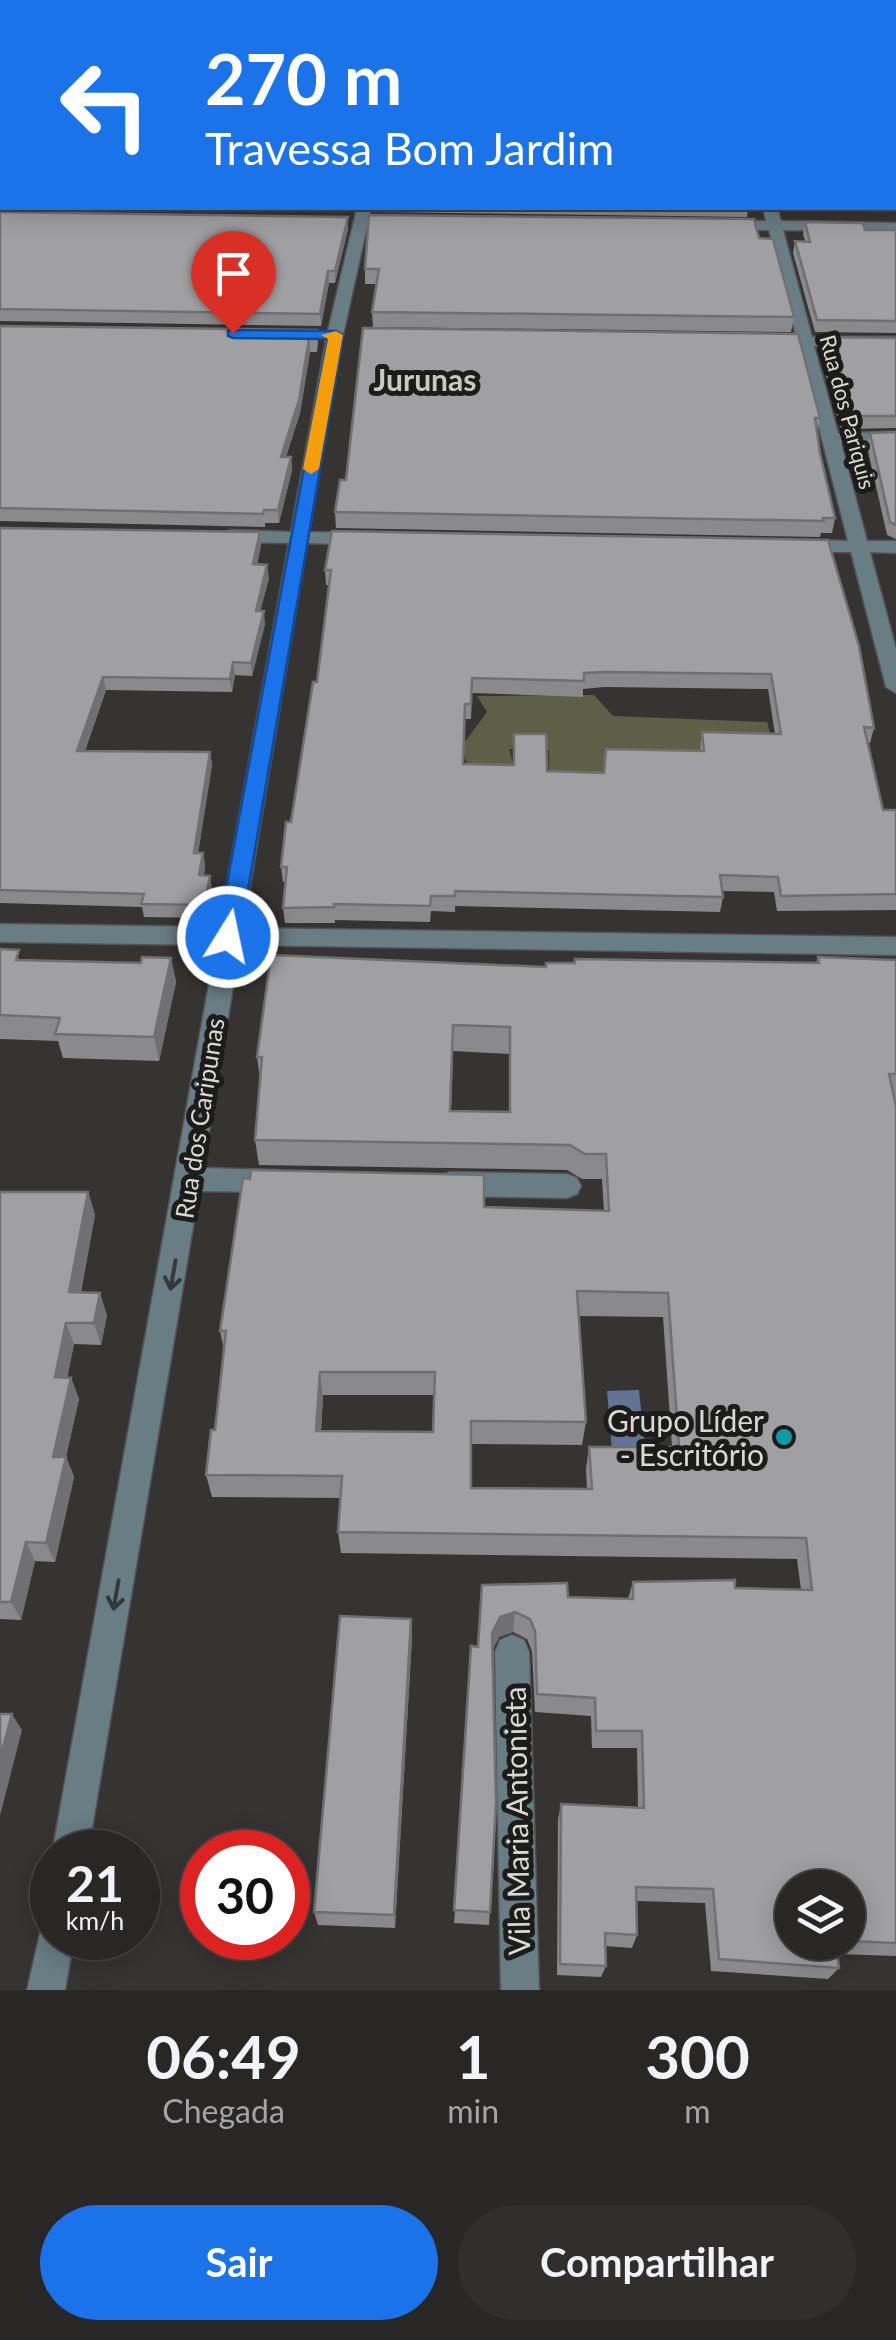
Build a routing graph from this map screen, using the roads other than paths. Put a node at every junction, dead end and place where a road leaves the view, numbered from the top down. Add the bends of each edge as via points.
1 (361, 217) edge
2 (772, 217) edge
3 (716, 225) edge
4 (896, 227) edge
5 (747, 340) edge
6 (806, 341) junction
7 (896, 342) edge
8 (896, 437) edge
9 (832, 438) junction
10 (219, 536) edge
11 (299, 538) junction
12 (376, 539) edge
13 (784, 546) edge
14 (862, 547) junction
15 (896, 547) edge
16 (896, 686) edge
17 (0, 933) edge
18 (228, 937) junction
19 (896, 946) edge
20 (190, 1179) junction
21 (309, 1181) edge
22 (428, 1184) edge
23 (567, 1186) dead end
24 (512, 1652) dead end
25 (74, 1830) edge
26 (52, 1960) edge
27 (46, 1990) edge
28 (520, 1990) edge

1 - 11 street, Rua dos Caripunas
2 - 3 street
2 - 4 street
2 - 6 street, Rua dos Pariquis
5 - 6 street
6 - 7 street
6 - 9 street, Rua dos Pariquis
8 - 9 street
9 - 14 street, Rua dos Pariquis
10 - 11 street
11 - 12 street
11 - 18 street, Rua dos Caripunas
13 - 14 street
14 - 15 street
14 - 16 street, Rua dos Pariquis
17 - 18 street
18 - 19 street
18 - 20 street, Rua dos Caripunas
20 - 21 street
20 -> 25 street, Rua dos Caripunas
22 - 23 street
24 - 28 street, Vila Maria Antonieta
26 - 27 street

